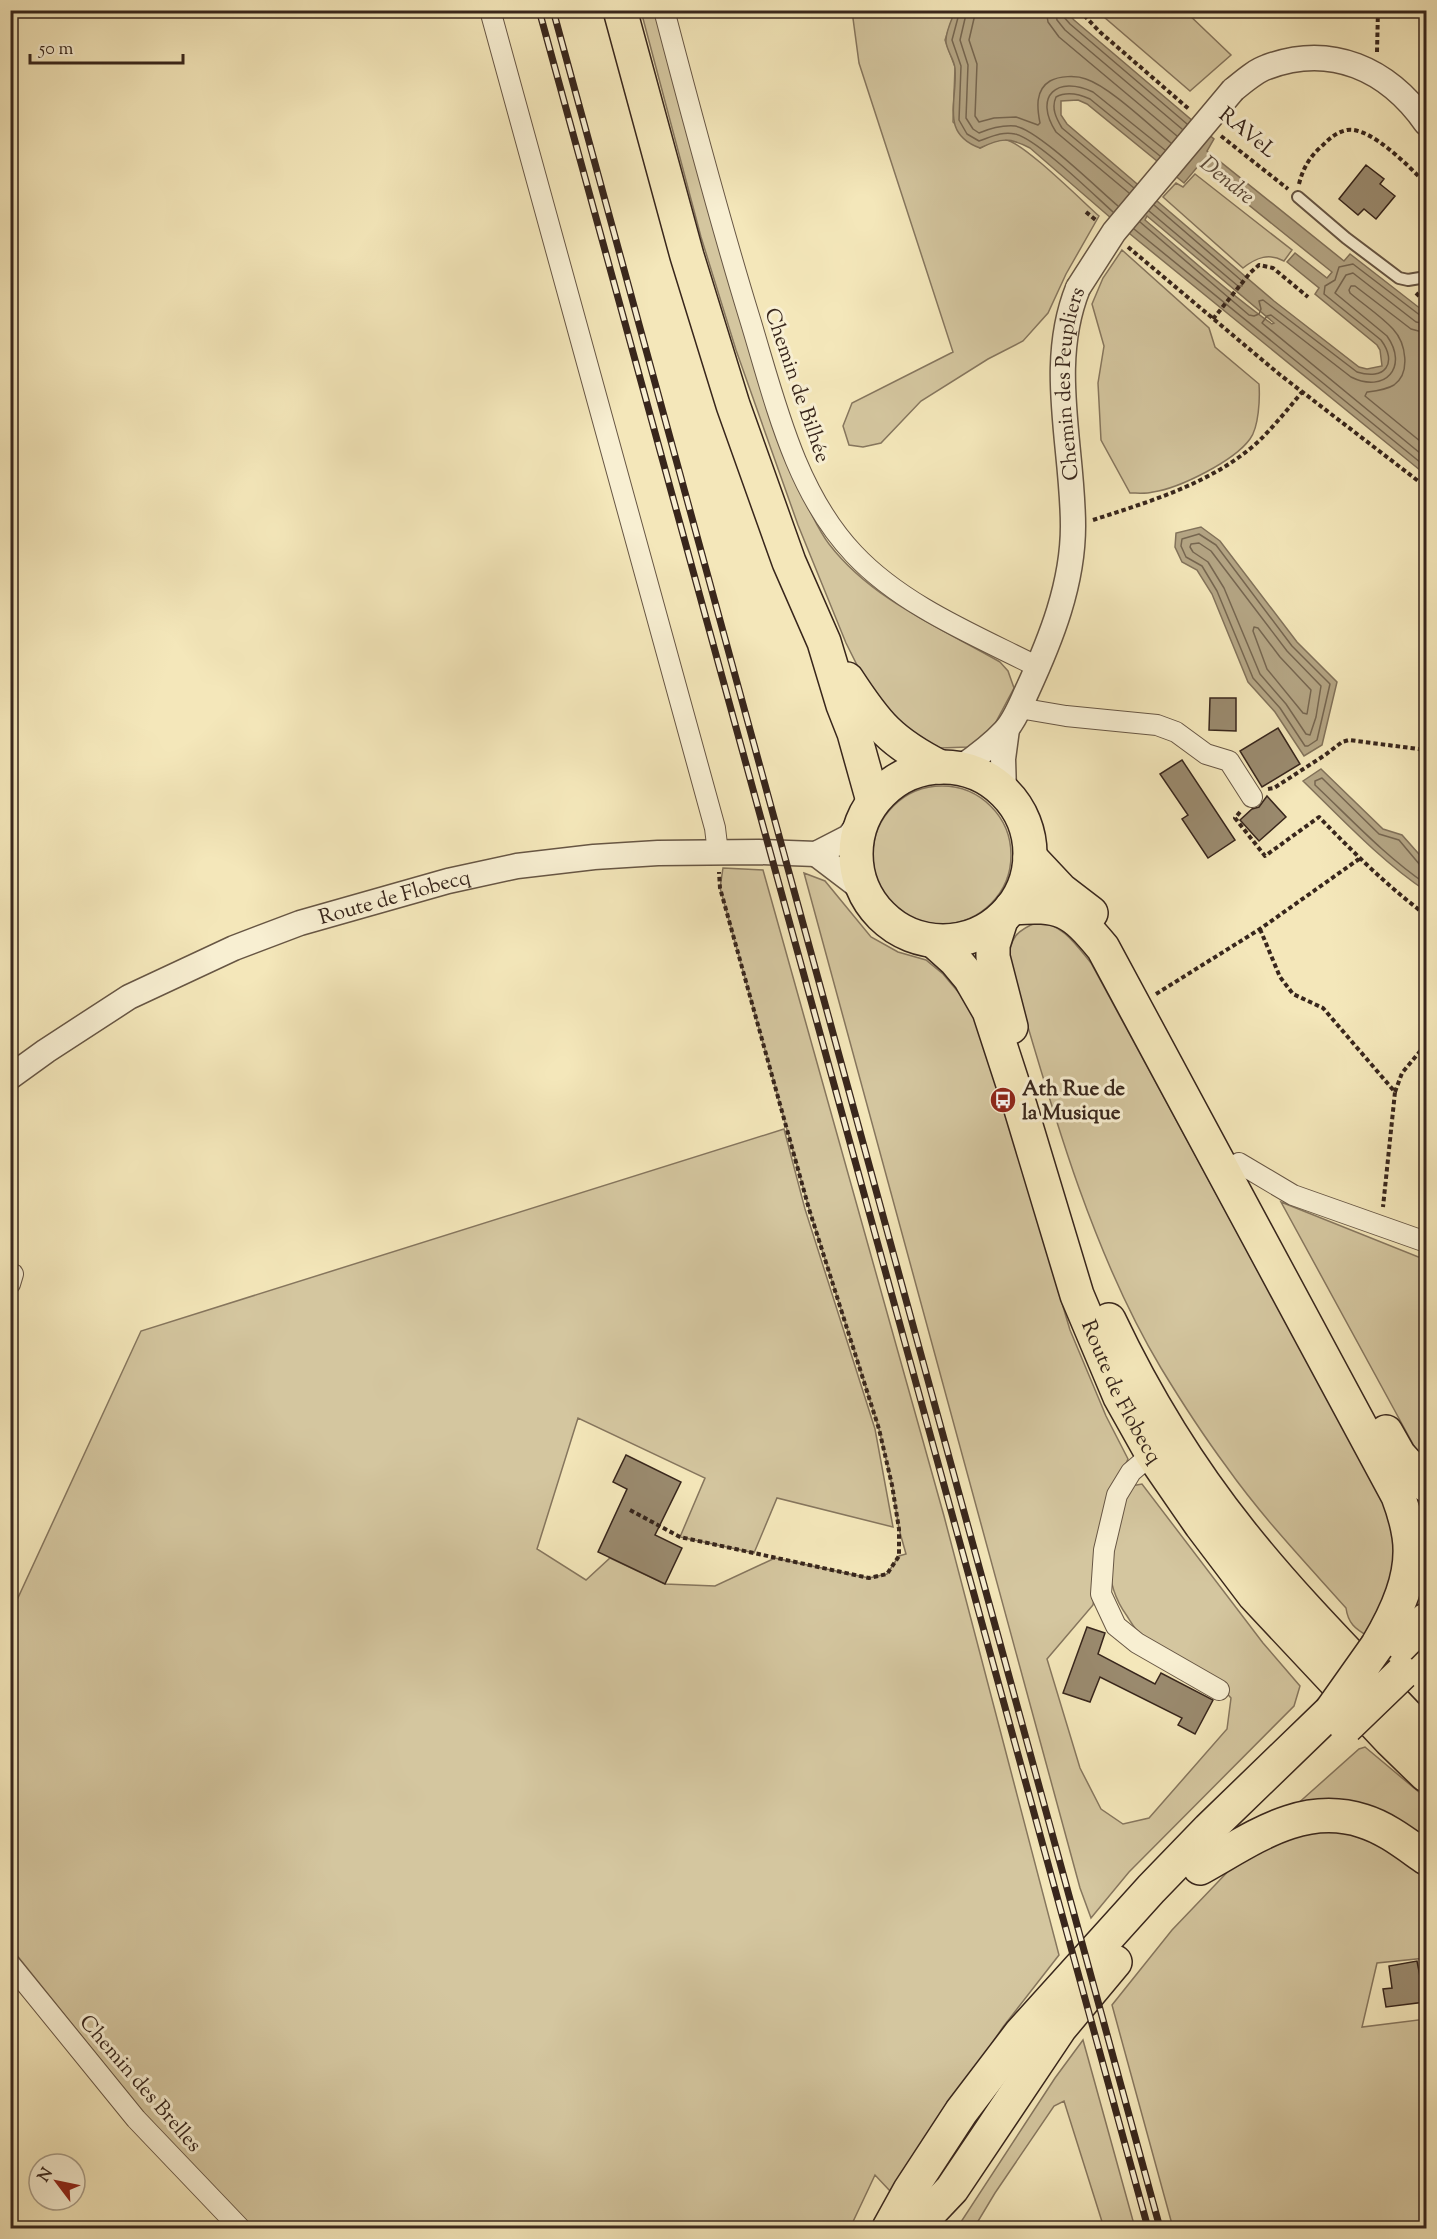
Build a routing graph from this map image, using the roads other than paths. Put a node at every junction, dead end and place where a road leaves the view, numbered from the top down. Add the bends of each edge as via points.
1 (490, 10) edge
2 (620, 10) edge
3 (664, 10) edge
4 (1426, 123) edge
5 (1298, 197) road end
6 (1426, 276) edge
7 (824, 642) junction
8 (1038, 667) junction
9 (1019, 708) junction
10 (1007, 729) junction
11 (950, 767) junction
12 (1004, 792) junction
13 (1252, 797) road end
14 (868, 809) junction
15 (718, 853) junction
16 (816, 854) junction
17 (1030, 857) junction
18 (862, 889) junction
19 (1006, 914) junction
20 (934, 942) junction
21 (10, 1077) edge
22 (1239, 1163) junction
23 (1426, 1242) edge
24 (10, 1273) edge
25 (10, 1284) edge
26 (1152, 1454) junction
27 (1426, 1485) edge
28 (1426, 1620) edge
29 (1426, 1649) edge
30 (1389, 1659) junction
31 (1219, 1689) dead end
32 (1339, 1719) junction
33 (1426, 1736) edge
34 (1426, 1775) edge
35 (1426, 1858) edge
36 (1200, 1868) junction
37 (10, 1964) edge
38 (924, 2225) edge
39 (240, 2229) edge
40 (889, 2229) edge

1 - 15 street via 715,828
2 - 7 highway via 687,256 733,405 789,562
3 - 8 street, Chemin de Bilhée via 772,390 793,451 817,503 832,529 882,579 931,612
4 - 8 street, Chemin des Peupliers, bridge via 1402,93 1376,74 1350,62 1322,57 1265,67 1233,90 1114,232 1078,288 1065,327 1062,359 1073,526 1065,591
5 - 6 lane via 1399,278
7 - 11 highway via 876,722 895,741 913,753
7 - 14 highway via 854,733
8 - 9 street, Chemin des Peupliers
9 - 10 street, Chemin des Peupliers
9 - 13 street via 1157,725 1176,732 1206,754 1229,761
10 - 11 street, Chemin des Peupliers via 984,751
10 - 12 street, Chemin des Peupliers
11 - 12 highway via 991,781
11 - 14 highway via 921,769 903,776 886,787
12 - 17 highway via 1023,820
14 - 16 street, Route de Flobecq via 849,837
14 - 18 highway via 856,841 855,865
15 - 16 street, Route de Flobecq
15 - 21 street, Route de Flobecq via 615,856 517,866 448,881 300,923 234,948 129,997
16 - 18 street
17 - 19 highway via 1022,892
17 - 22 highway via 1112,936
18 - 20 highway via 884,919 907,934
19 - 20 highway via 970,937
19 - 30 highway via 1055,908 1073,917 1103,948 1398,1496 1410,1539 1409,1563
19 - 33 highway, Route de Flobecq via 993,945 1004,1004 1069,1224 1123,1351 1198,1476 1241,1533
20 - 26 highway, Route de Flobecq via 970,978 989,1011 1077,1295 1120,1397
22 - 23 street via 1293,1195
22 - 27 highway via 1399,1455
24 - 25 street
26 - 31 street via 1131,1472 1117,1495 1104,1550 1101,1594 1116,1626 1137,1643
26 - 34 highway, Route de Flobecq via 1254,1595
28 - 30 highway
29 - 30 highway
30 - 32 highway, bridge
32 - 36 highway
32 - 40 highway via 1209,1828 1021,2033 961,2112
35 - 36 highway via 1387,1831 1363,1821 1314,1816 1289,1821 1254,1836
36 - 38 highway via 1060,2028
37 - 39 street, Chemin des Brelles via 136,2119

